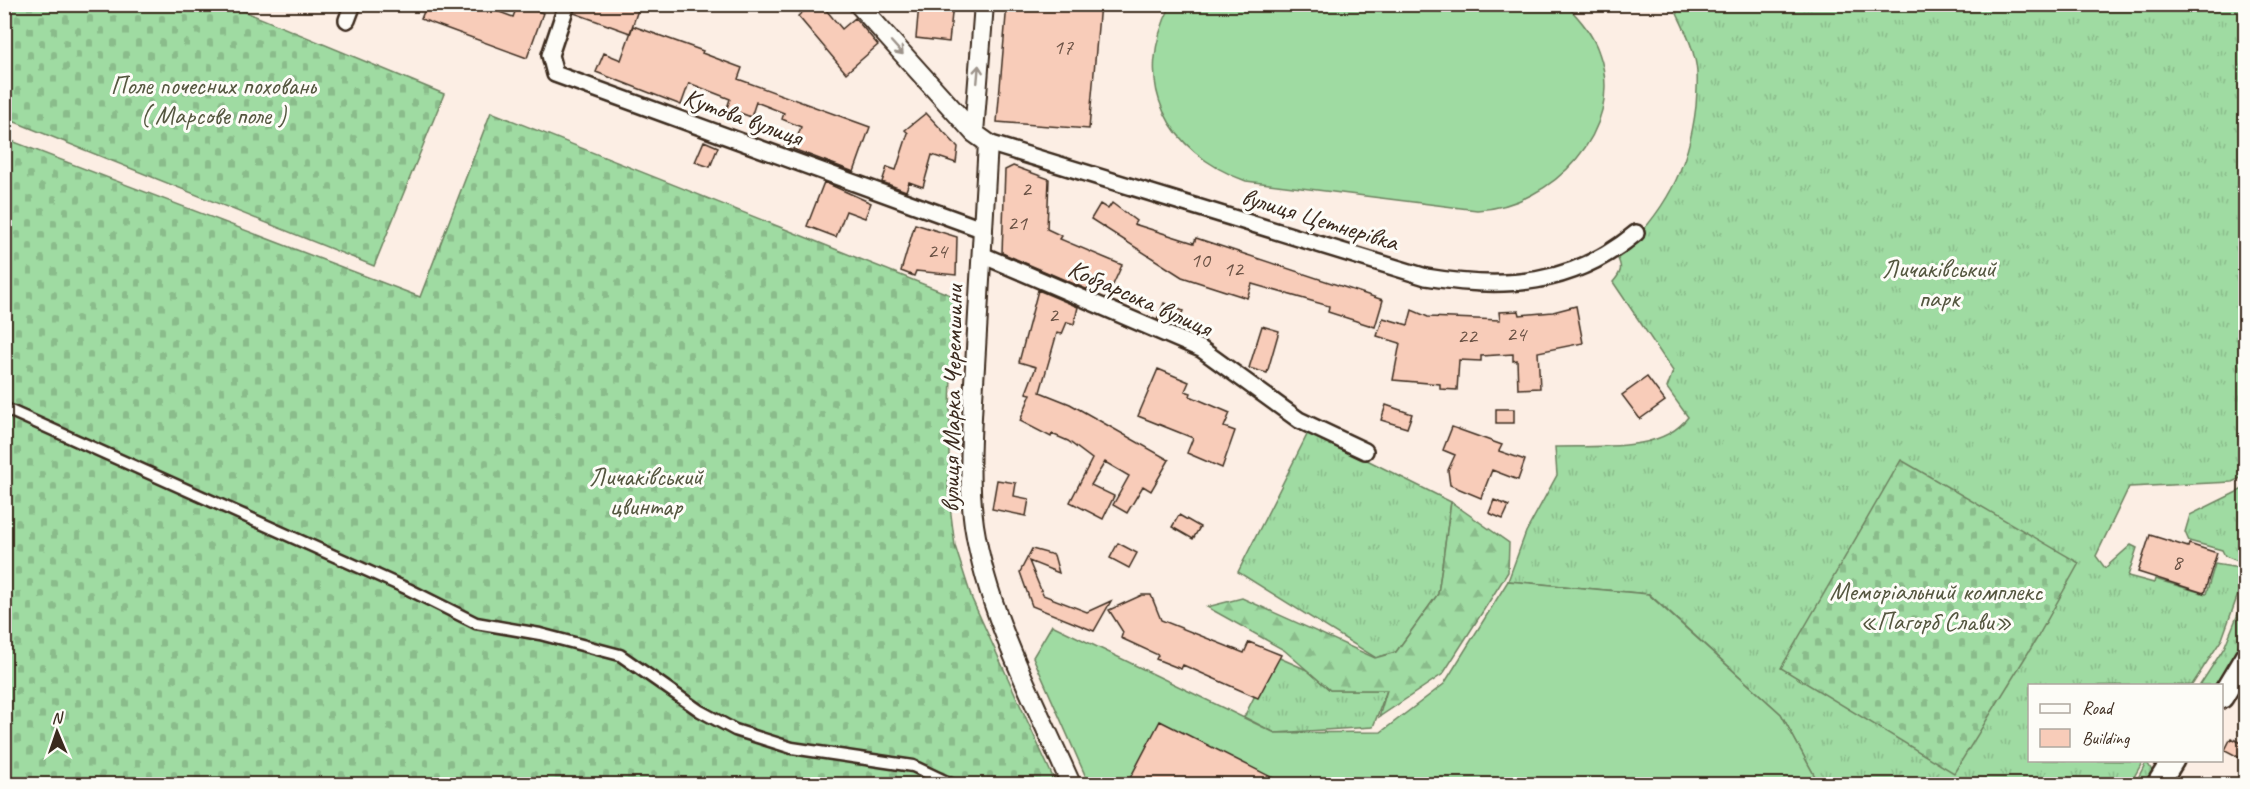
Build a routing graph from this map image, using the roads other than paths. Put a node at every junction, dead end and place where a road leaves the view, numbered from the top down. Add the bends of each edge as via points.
1 (353, 4) edge
2 (567, 4) edge
3 (858, 4) edge
4 (984, 4) edge
5 (347, 20) dead end
6 (981, 138) junction
7 (984, 230) junction
8 (1636, 233) dead end
9 (982, 255) junction
10 (4, 408) edge
11 (1365, 451) dead end
12 (2246, 657) edge
13 (2223, 695) edge
14 (2172, 762) edge
15 (951, 784) edge
16 (1071, 784) edge
17 (2158, 784) edge

1 - 5 street
2 - 7 street, Кутова вулиця via 550,56 555,74
3 -> 6 street
6 -> 4 street, вулиця Марка Черемшини
6 - 7 street, вулиця Марка Черемшини
6 - 8 street, вулиця Цетнерівка via 1426,277 1461,283 1523,282 1558,275 1600,260
7 - 9 street, вулиця Марка Черемшини
9 - 11 street, Кобзарська вулиця via 1201,349 1299,420
9 - 16 street, вулиця Марка Черемшини via 971,474 975,527 1008,641
10 - 15 street via 399,584 476,623 540,634 621,656 700,711 735,730 792,748 913,766
12 - 13 main road
14 - 17 main road

